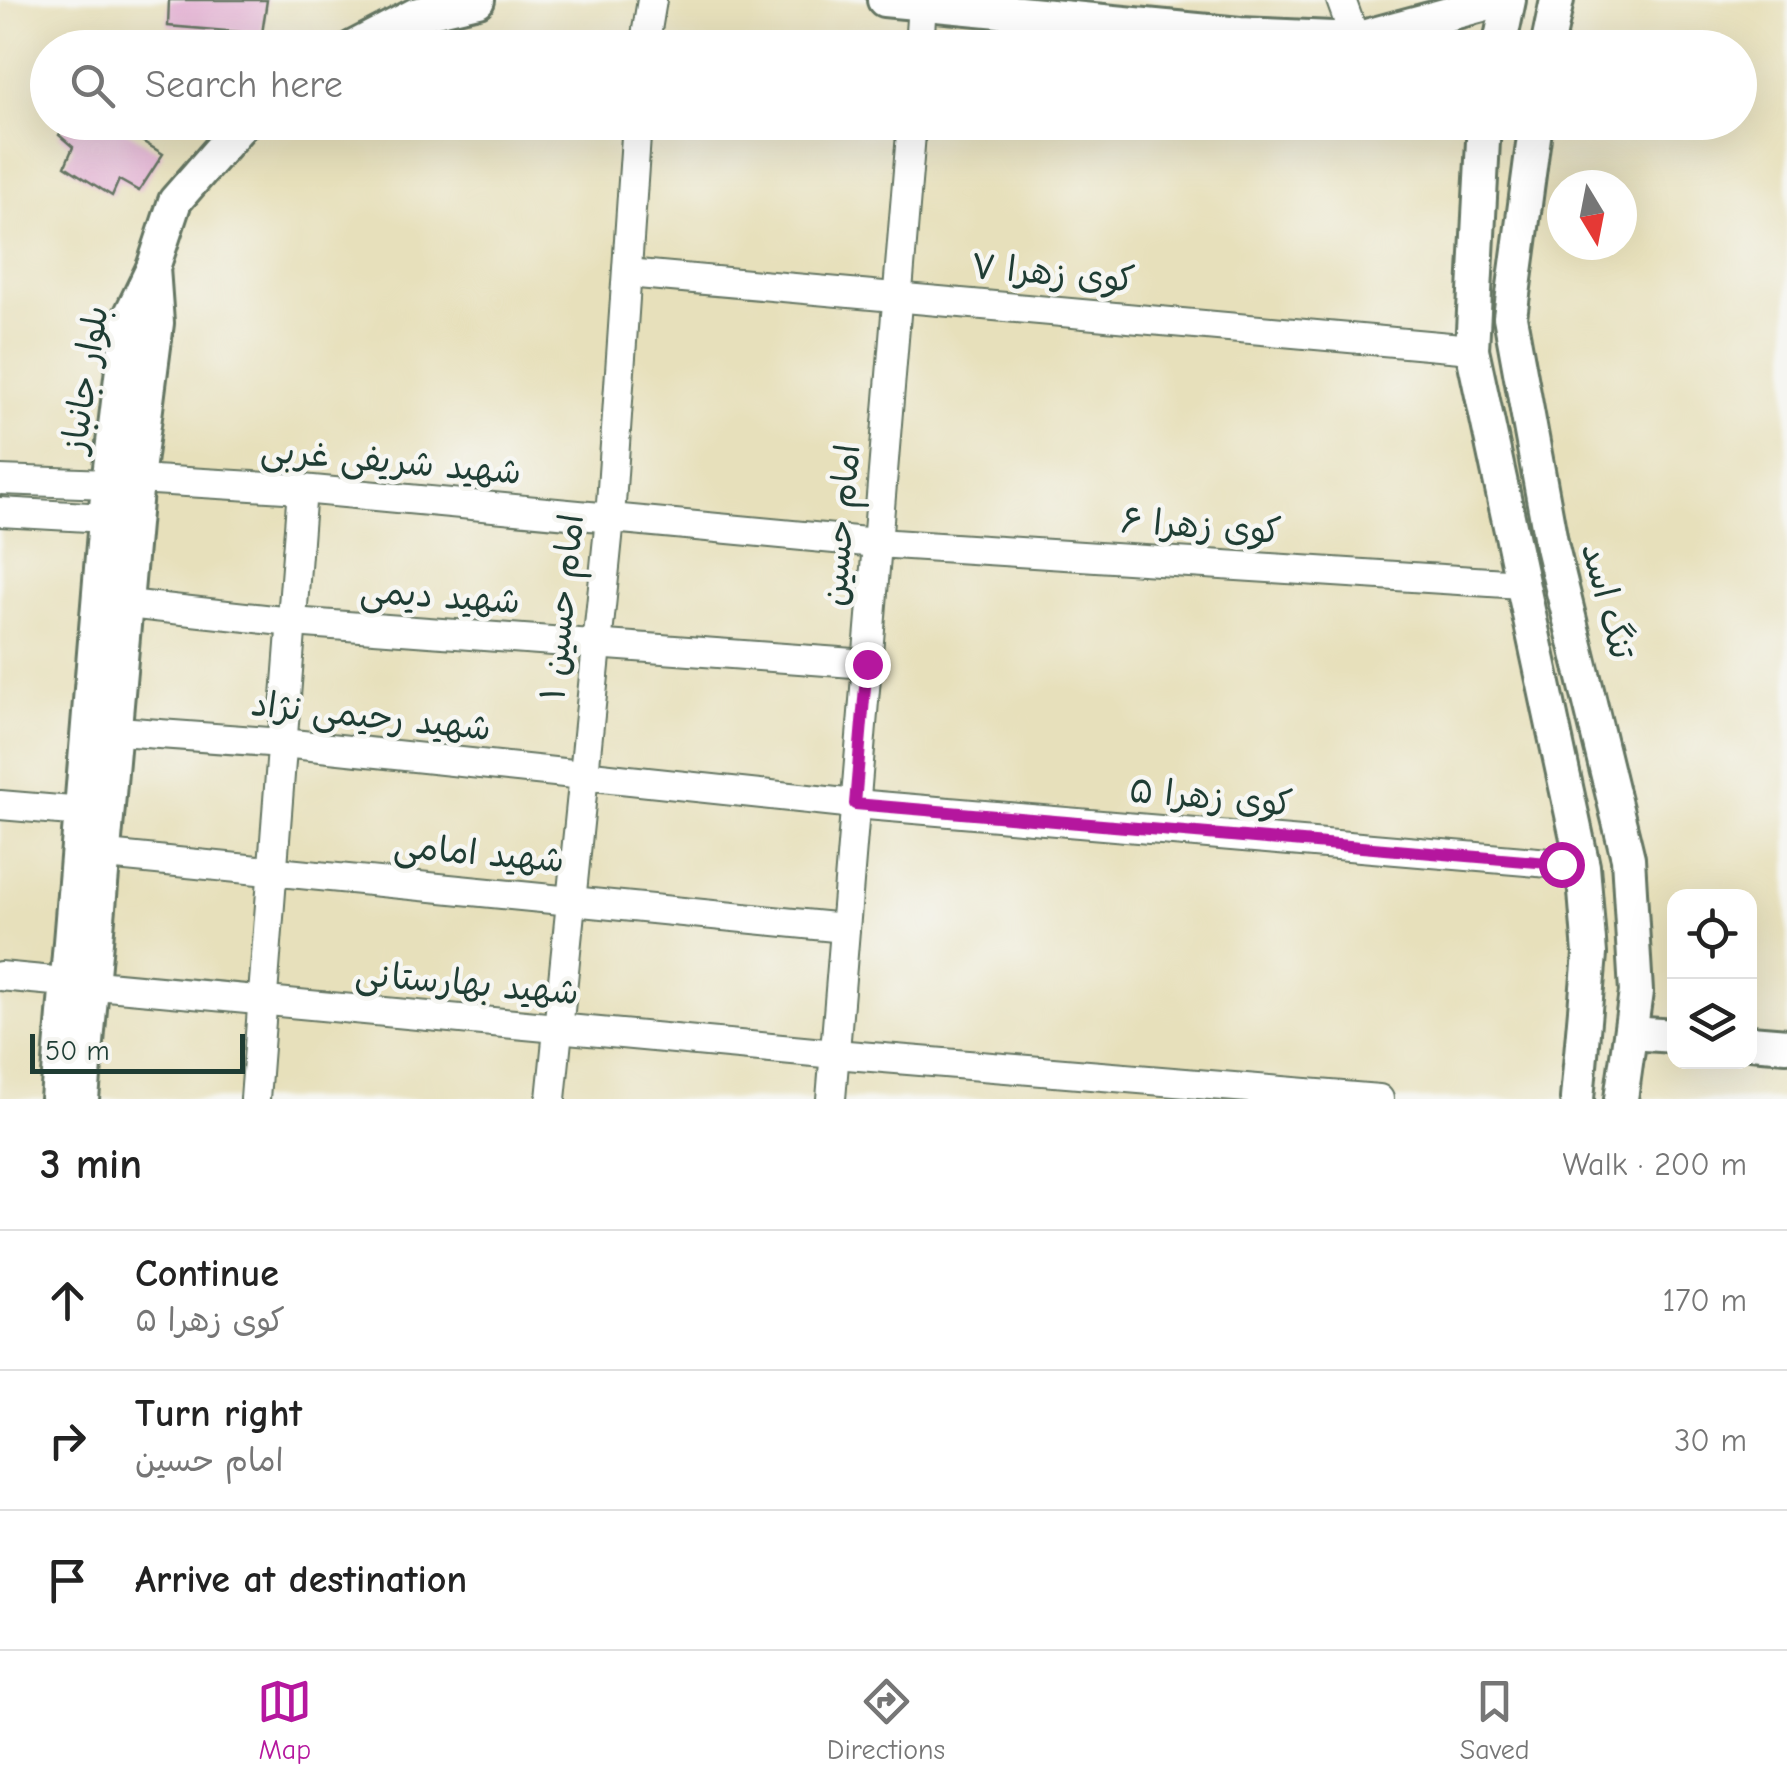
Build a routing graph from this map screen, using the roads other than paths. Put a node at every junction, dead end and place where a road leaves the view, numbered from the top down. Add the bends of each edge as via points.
1 (478, 0) edge
2 (652, 0) edge
3 (884, 0) edge
4 (1341, 0) edge
5 (1501, 0) edge
6 (1509, 0) edge
7 (1557, 0) edge
8 (922, 3) junction
9 (414, 7) edge
10 (379, 30) edge
11 (647, 30) edge
12 (920, 30) edge
13 (1199, 30) edge
14 (1355, 30) edge
15 (1406, 30) edge
16 (1503, 30) edge
17 (1551, 30) edge
18 (228, 140) edge
19 (636, 140) edge
20 (911, 140) edge
21 (1483, 140) edge
22 (1534, 140) edge
23 (627, 273) junction
24 (898, 297) junction
25 (1472, 349) junction
26 (0, 480) edge
27 (122, 481) junction
28 (302, 490) junction
29 (0, 512) edge
30 (106, 518) junction
31 (610, 518) junction
32 (877, 543) junction
33 (1521, 584) junction
34 (127, 604) junction
35 (292, 622) junction
36 (596, 645) junction
37 (867, 664) junction
38 (118, 730) junction
39 (283, 743) junction
40 (582, 776) junction
41 (0, 804) edge
42 (855, 804) junction
43 (83, 812) junction
44 (106, 854) junction
45 (1561, 864) dead end
46 (274, 872) junction
47 (569, 899) junction
48 (845, 928) junction
49 (0, 976) edge
50 (80, 985) junction
51 (264, 1002) junction
52 (555, 1028) junction
53 (1631, 1033) junction
54 (1667, 1036) edge
55 (1757, 1043) edge
56 (1787, 1045) edge
57 (835, 1054) junction
58 (56, 1099) edge
59 (82, 1099) edge
60 (255, 1099) edge
61 (550, 1099) edge
62 (831, 1099) edge
63 (1379, 1099) edge
64 (1577, 1099) edge
65 (1621, 1099) edge

1 - 9 street
2 - 11 street
3 - 8 street
4 - 14 street
5 - 15 street
6 - 16 street
7 - 17 street
8 - 12 street
8 - 13 street
9 - 10 street
18 - 27 street, بلوار جانباز via 175,201 128,320
19 - 23 street, امام حسین ۱
20 - 24 street, امام حسین
21 - 25 street
22 - 53 street, تنگ اسد via 1510,318 1552,547 1628,858 1636,992
23 - 24 street, کوی زهرا ۷
23 - 31 street, امام حسین ۱
24 - 25 street, کوی زهرا ۷
24 - 32 street, امام حسین
25 - 33 street
26 - 27 street, شهید شریفی غربی
27 - 28 street, شهید شریفی غربی
27 - 30 street, بلوار جانباز
27 - 34 street, بلوار جانباز
28 - 31 street, شهید شریفی غربی
28 - 35 street
29 - 30 street
30 - 43 street, بلوار جانباز
31 - 32 street, شهید شریفی غربی
31 - 36 street, امام حسین ۱
32 - 33 street, کوی زهرا ۶
32 - 37 street, امام حسین
33 - 64 street via 1583,866 1590,954
34 - 35 street, شهید دیمی
34 - 38 street, بلوار جانباز
35 - 36 street, شهید دیمی
35 - 39 street
36 - 37 street, شهید دیمی
36 - 40 street, امام حسین ۱
37 - 42 street, امام حسین
38 - 39 street, شهید رحیمی نژاد
38 - 44 street, بلوار جانباز
39 - 40 street, شهید رحیمی نژاد
39 - 46 street
40 - 42 street, شهید رحیمی نژاد
40 - 47 street, امام حسین ۱
41 - 43 street
42 - 45 street, کوی زهرا ۵
42 - 48 street, امام حسین
43 - 50 street, بلوار جانباز
44 - 46 street, شهید امامی
44 - 50 street, بلوار جانباز
46 - 47 street, شهید امامی
46 - 51 street
47 - 48 street, شهید امامی
47 - 52 street, امام حسین ۱
48 - 57 street, امام حسین
49 - 50 street, شهید بهارستانی
50 - 51 street, شهید بهارستانی
50 - 58 street, بلوار جانباز
50 - 59 street, بلوار جانباز
51 - 52 street, شهید بهارستانی
51 - 60 street
52 - 57 street, شهید بهارستانی
52 - 61 street, امام حسین ۱
53 - 54 street
53 - 65 street, تنگ اسد
55 - 56 street
57 - 62 street, امام حسین
57 - 63 street, شهید بهارستانی

